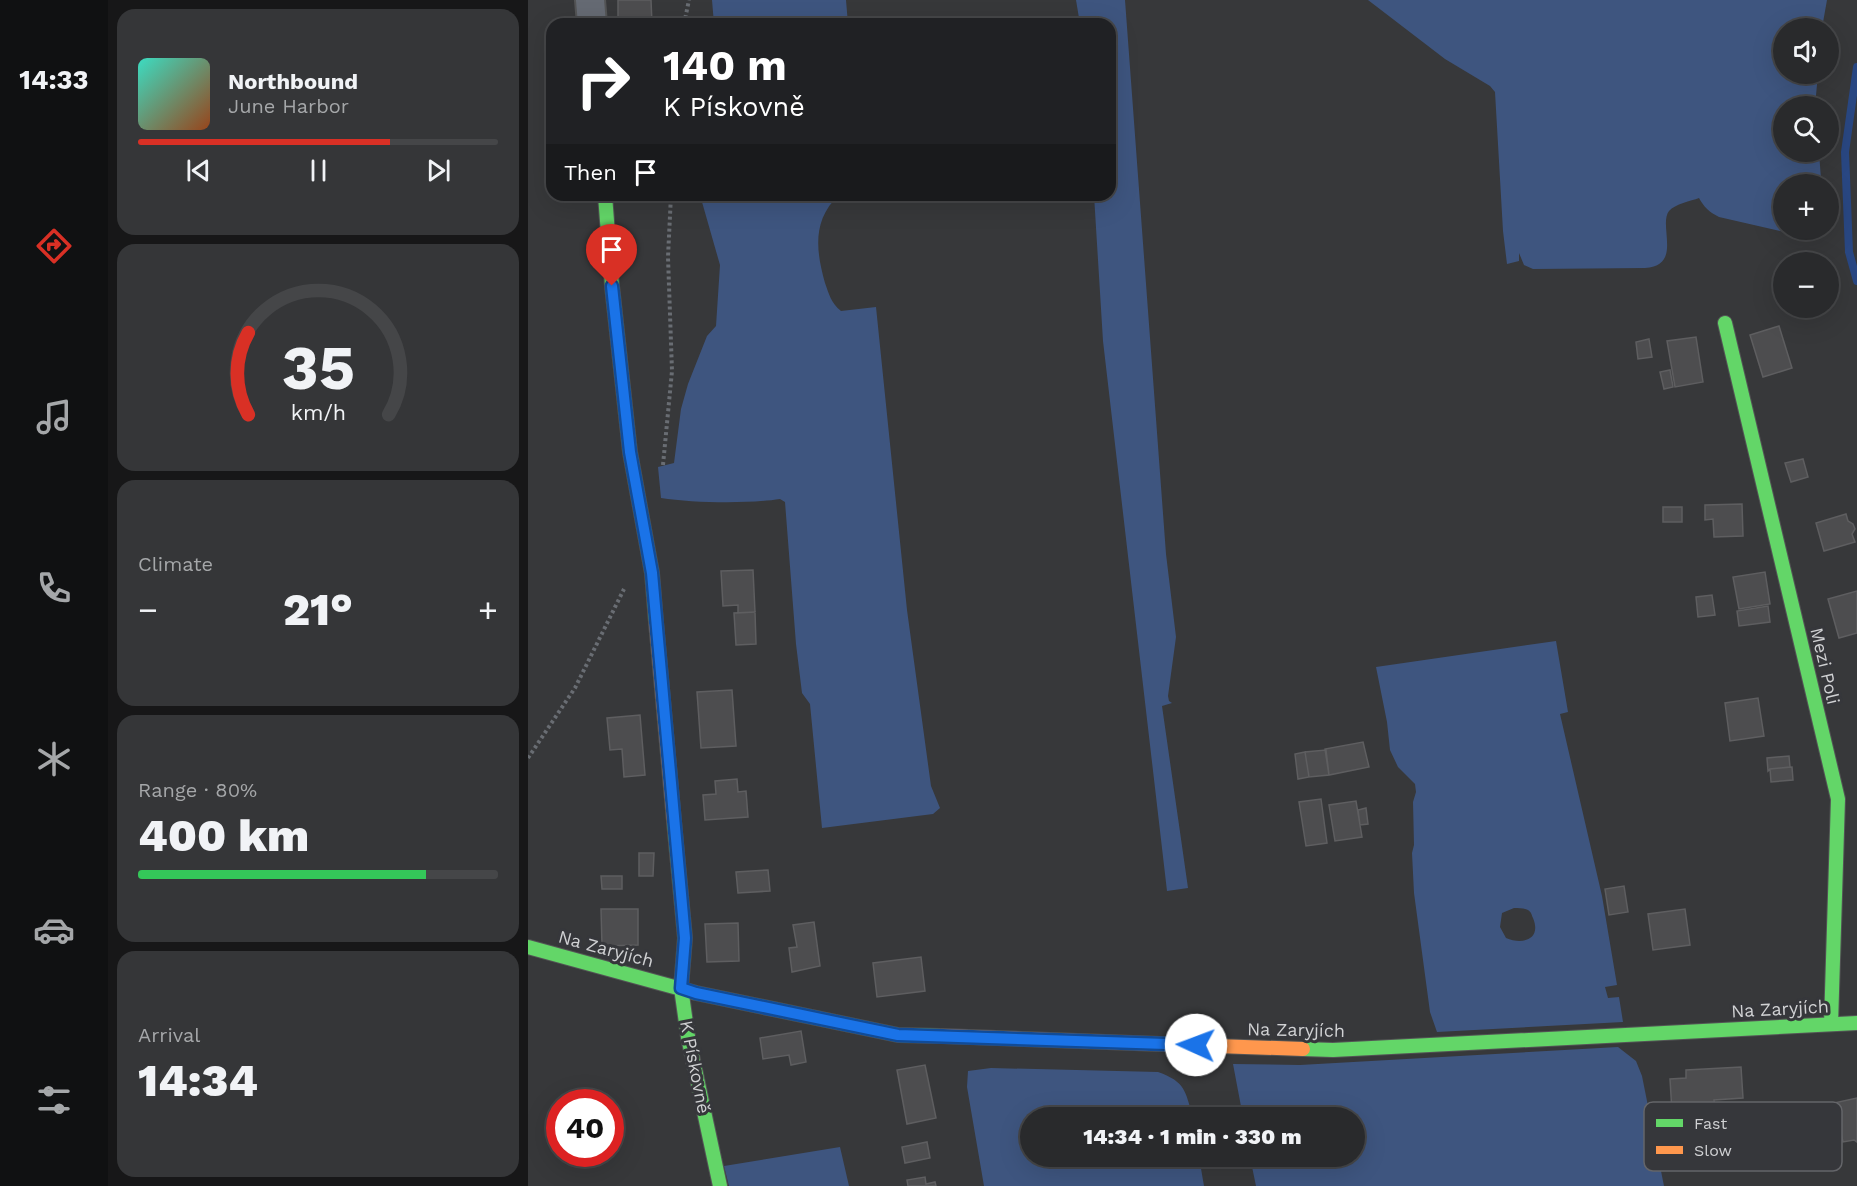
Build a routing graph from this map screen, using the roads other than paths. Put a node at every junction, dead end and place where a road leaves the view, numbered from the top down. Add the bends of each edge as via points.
1 (590, 0) edge
2 (592, 18) edge
3 (605, 201) edge
4 (1725, 322) dead end
5 (528, 947) edge
6 (681, 988) junction
7 (1857, 1023) edge
8 (1831, 1024) junction
9 (720, 1186) edge

1 - 2 street
3 - 6 street, K Pískovně via 630,452 652,573 685,938
4 - 8 street, Mezi Poli via 1838,799
5 - 6 street, Na Zaryjích
6 - 8 street, Na Zaryjích via 898,1035 1333,1050
6 - 9 street, K Pískovně
7 - 8 street, Na Zaryjích

